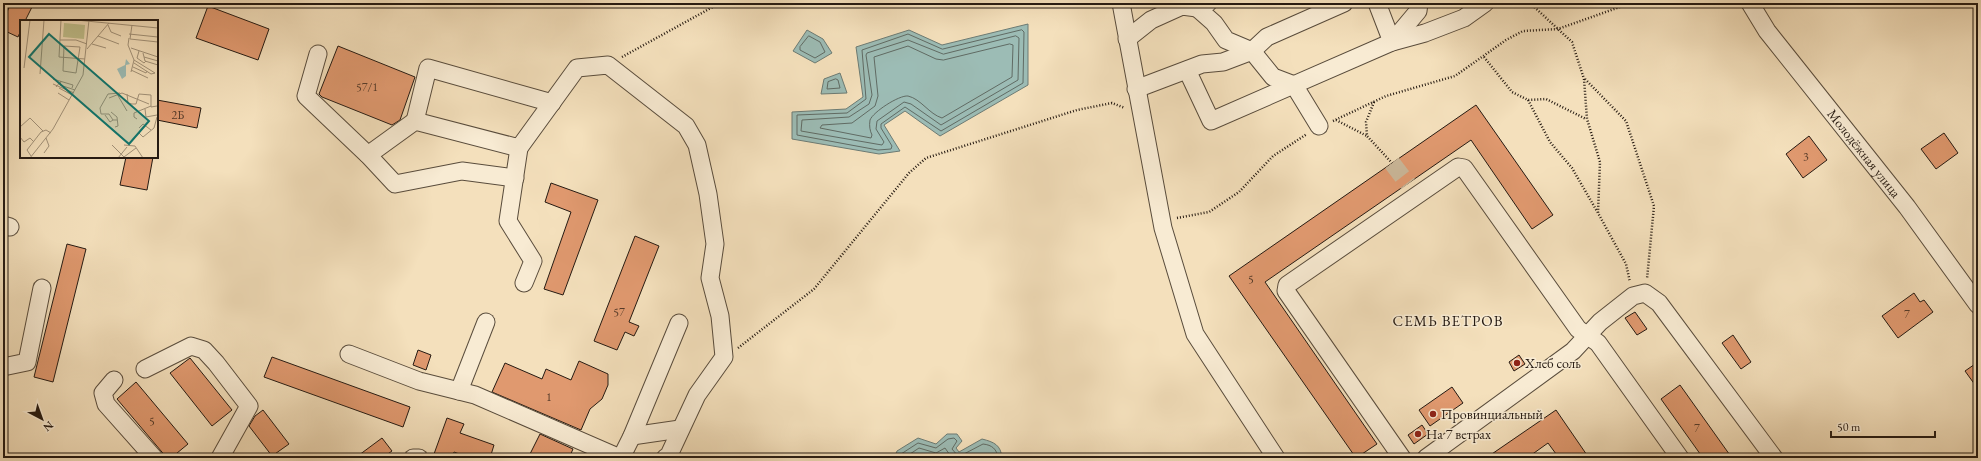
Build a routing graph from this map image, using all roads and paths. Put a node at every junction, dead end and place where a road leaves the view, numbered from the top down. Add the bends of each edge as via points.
1 (720, 3) edge
2 (1121, 3) edge
3 (1344, 3) edge
4 (1377, 3) edge
5 (1419, 3) edge
6 (1485, 3) edge
7 (1530, 3) edge
8 (1631, 3) edge
9 (1750, 3) edge
10 (1192, 5) edge
11 (1558, 29) junction
12 (1127, 39) junction
13 (1392, 42) junction
14 (1252, 51) junction
15 (318, 54) dead end
16 (1484, 57) junction
17 (608, 65) junction
18 (1187, 70) junction
19 (1584, 79) junction
20 (1294, 85) junction
21 (1136, 89) junction
22 (1528, 100) junction
23 (1374, 102) junction
24 (552, 103) junction
25 (1141, 114) junction
26 (1335, 120) junction
27 (1587, 120) junction
28 (415, 121) junction
29 (1319, 126) junction
30 (1367, 136) junction
31 (519, 148) junction
32 (368, 155) junction
33 (1392, 163) tunnel mouth
34 (515, 178) junction
35 (1598, 213) junction
36 (1163, 228) junction
37 (524, 283) dead end
38 (42, 288) dead end
39 (1639, 294) junction
40 (1978, 305) edge
41 (486, 322) dead end
42 (679, 323) dead end
43 (1588, 336) junction
44 (349, 354) dead end
45 (724, 357) junction
46 (3, 367) edge
47 (146, 369) dead end
48 (114, 380) dead end
49 (459, 391) junction
50 (680, 429) junction
51 (632, 436) junction
52 (154, 458) edge
53 (220, 458) edge
54 (413, 458) edge
55 (420, 458) edge
56 (621, 458) edge
57 (665, 458) edge
58 (1276, 458) edge
59 (1402, 458) edge
60 (1426, 458) edge
61 (1680, 458) edge
62 (1774, 458) edge

1 - 17 path
2 - 12 street
3 - 14 street via 1268,37
4 - 13 street
5 - 13 street via 1418,11
6 - 13 street via 1464,18
7 - 11 path
8 - 11 path
9 - 40 street, Молодёжная улица via 1767,31 1907,207
10 - 12 street via 1151,20
10 - 14 street via 1214,23 1226,40
11 - 16 path via 1523,31
11 - 19 path via 1572,42
12 - 21 street
13 - 20 street
14 - 18 street via 1223,62 1202,64
14 - 20 street via 1273,77
15 - 32 street via 306,96
16 - 22 path via 1512,92
16 - 23 path via 1455,76 1386,96
17 - 24 street via 577,68
17 - 45 street via 686,126 697,145 708,194 715,244 710,278 720,316
18 - 20 street via 1211,121
18 - 21 street
19 - 27 path
19 - 39 path via 1626,121 1654,206
20 - 29 street
21 - 25 street
22 - 27 path via 1546,99
22 - 35 path via 1550,142 1572,168
23 - 26 path
23 - 30 path via 1366,122
24 - 28 street via 428,68
24 - 31 street
25 - 36 street
25 - 45 path via 1112,103 1077,110 926,158 909,173 814,289 791,309
26 - 29 path
26 - 30 path
27 - 35 path via 1600,162
28 - 31 street
28 - 32 street
29 - 36 path via 1273,156 1239,192 1209,212 1178,218
30 - 33 path
31 - 34 street
32 - 34 street via 396,184 462,171
34 - 37 street via 508,221 533,261
35 - 39 path
36 - 58 street via 1195,334
38 - 46 street via 27,362
39 - 43 street via 1600,322
39 - 62 street via 1659,303
41 - 49 street
42 - 51 street
43 - 59 street via 1578,330 1562,310 1464,168 1458,167 1412,190 1287,285 1286,291
43 - 60 street via 1573,351
43 - 61 street via 1598,343
44 - 49 street via 419,382
45 - 50 street via 697,395
47 - 53 street via 191,346 204,350 216,363 249,406
48 - 52 street via 103,393 106,404
49 - 56 street via 475,395
50 - 51 street
50 - 57 street via 669,455
51 - 56 street
54 - 55 street

